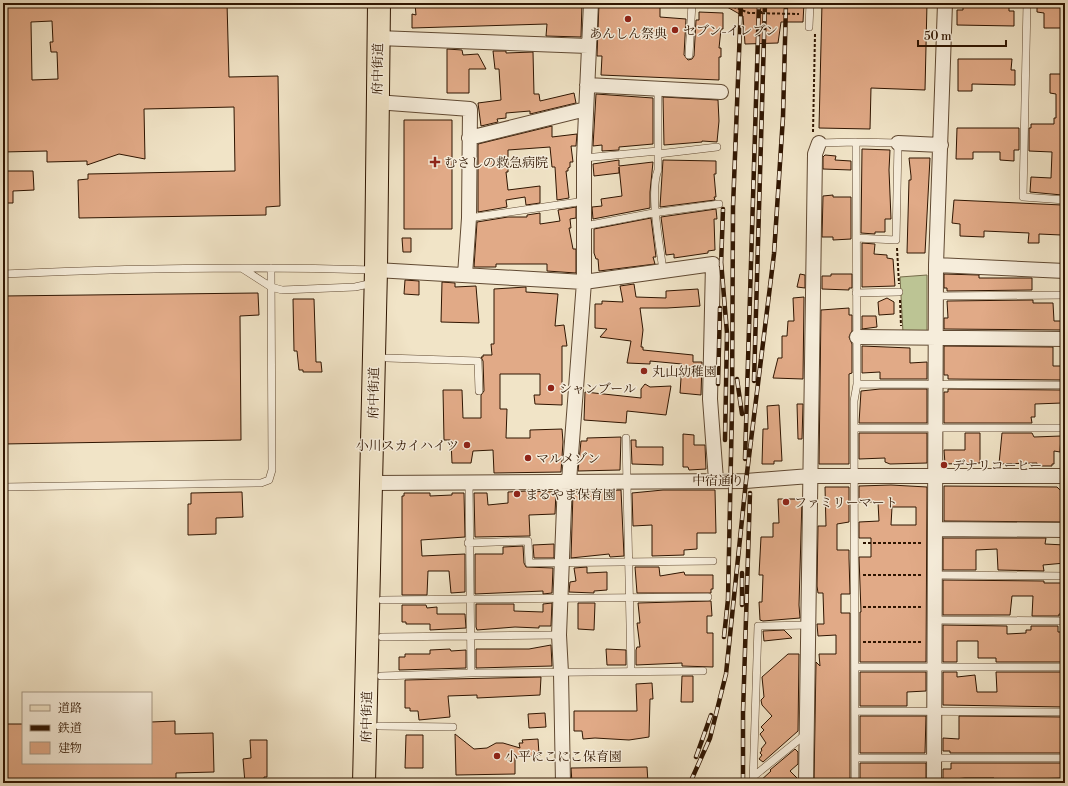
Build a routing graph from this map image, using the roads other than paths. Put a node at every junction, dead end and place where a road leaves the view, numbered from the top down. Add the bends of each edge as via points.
1 (379, 3) edge
2 (393, 3) edge
3 (591, 3) edge
4 (692, 3) edge
5 (810, 3) edge
6 (945, 3) edge
7 (1027, 3) edge
8 (808, 27) road end
9 (385, 38) junction
10 (588, 46) junction
11 (690, 55) dead end
12 (587, 85) junction
13 (658, 89) junction
14 (721, 92) dead end
15 (384, 103) junction
16 (586, 109) junction
17 (469, 138) junction
18 (856, 142) junction
19 (819, 143) joint
20 (898, 144) junction
21 (941, 145) junction
22 (717, 147) dead end
23 (658, 152) junction
24 (584, 158) junction
25 (1065, 200) edge
26 (585, 201) junction
27 (719, 204) dead end
28 (657, 213) junction
29 (469, 218) junction
30 (585, 226) junction
31 (856, 238) junction
32 (936, 265) junction
33 (271, 268) junction
34 (243, 269) junction
35 (663, 271) junction
36 (1065, 271) edge
37 (3, 274) edge
38 (465, 274) junction
39 (384, 275) junction
40 (584, 282) junction
41 (271, 287) junction
42 (899, 292) dead end
43 (856, 293) junction
44 (1065, 295) edge
45 (936, 296) junction
46 (857, 337) junction
47 (936, 338) junction
48 (1065, 339) edge
49 (387, 358) junction
50 (936, 383) junction
51 (857, 384) junction
52 (1065, 385) edge
53 (479, 391) dead end
54 (856, 428) junction
55 (1065, 428) edge
56 (936, 429) junction
57 (626, 438) dead end
58 (810, 476) junction
59 (856, 476) junction
60 (936, 476) junction
61 (1065, 476) edge
62 (716, 480) junction
63 (567, 481) junction
64 (627, 481) junction
65 (468, 482) junction
66 (378, 483) junction
67 (3, 487) edge
68 (936, 529) junction
69 (1065, 530) edge
70 (468, 543) junction
71 (713, 561) dead end
72 (629, 562) junction
73 (561, 563) junction
74 (936, 575) junction
75 (1065, 576) edge
76 (708, 597) dead end
77 (559, 598) junction
78 (629, 598) junction
79 (382, 600) junction
80 (469, 600) junction
81 (935, 614) junction
82 (1065, 621) edge
83 (809, 625) junction
84 (559, 635) junction
85 (470, 636) junction
86 (382, 637) junction
87 (855, 667) junction
88 (935, 667) junction
89 (1065, 667) edge
90 (631, 671) junction
91 (703, 671) dead end
92 (471, 673) junction
93 (562, 673) junction
94 (381, 676) junction
95 (855, 710) junction
96 (934, 711) junction
97 (1065, 712) edge
98 (379, 726) junction
99 (453, 727) dead end
100 (806, 734) junction
101 (855, 758) junction
102 (934, 758) junction
103 (1065, 758) edge
104 (754, 780) edge
105 (364, 783) edge
106 (378, 783) edge
107 (563, 783) edge
108 (806, 783) edge
109 (855, 783) edge
110 (934, 783) edge

1 - 9 main road, 府中街道
2 - 9 main road, 府中街道
3 - 10 street
4 - 11 lane
5 - 8 lane
6 - 21 street
7 - 25 lane via 1023,197
9 - 10 street
9 - 15 main road, 府中街道
10 - 12 street
12 - 13 street
12 - 16 street
13 - 14 street
13 - 23 lane
15 - 17 street via 470,109
15 - 39 main road, 府中街道
16 - 17 street
16 - 24 street
17 - 29 street
18 - 19 lane
18 - 20 lane
18 - 31 lane
19 - 58 street via 815,154
20 - 21 street
20 - 31 lane via 896,240
21 - 32 street
22 - 23 lane
23 - 24 lane
23 - 28 lane via 658,170 655,178
24 - 26 street
26 - 29 lane
26 - 30 street
27 - 28 lane
28 - 30 lane
28 - 35 lane
29 - 38 street
30 - 40 street
31 - 43 lane
32 - 36 street
32 - 45 street
33 - 34 lane
33 - 39 lane
33 - 41 lane
34 - 37 lane
34 - 41 lane
35 - 40 street
35 - 62 street via 713,264 710,400
38 - 39 street
38 - 40 street
39 - 41 lane via 355,287 282,290
39 - 49 main road, 府中街道
39 - 66 main road, 府中街道
40 - 63 street
41 - 67 lane via 272,470 269,480 261,483
42 - 43 lane
43 - 46 lane
44 - 45 lane
45 - 47 street
46 - 47 street
46 - 51 lane
47 - 48 street
47 - 50 street
49 - 53 lane via 478,361
49 - 66 main road, 府中街道
50 - 51 lane
50 - 52 lane
50 - 56 street
51 - 54 lane via 854,401
54 - 56 lane
54 - 59 lane
55 - 56 lane
56 - 60 street
57 - 64 lane
58 - 59 street, 中宿通り
58 - 62 street, 中宿通り via 746,481
58 - 83 street
59 - 60 street, 中宿通り
59 - 87 lane
60 - 61 street, 中宿通り
60 - 68 street
62 - 64 street, 中宿通り
63 - 64 street, 中宿通り
63 - 65 street, 中宿通り
63 - 73 street
64 - 72 lane
65 - 66 street, 中宿通り
65 - 70 lane
66 - 79 main road, 府中街道
66 - 105 main road, 府中街道
68 - 69 street
68 - 74 street
70 - 73 lane via 528,541 529,563
70 - 80 lane
71 - 72 lane
72 - 73 lane
72 - 78 lane
73 - 77 street
74 - 75 lane
74 - 81 street
76 - 78 lane
77 - 78 lane
77 - 80 lane
77 - 84 street
78 - 90 lane
79 - 80 lane
79 - 86 main road, 府中街道
80 - 85 lane
81 - 82 lane
81 - 88 street
83 - 100 street
83 - 104 lane via 758,626
84 - 85 lane
84 - 93 street
85 - 86 lane
85 - 92 lane
86 - 94 main road, 府中街道
87 - 88 lane
87 - 95 lane
88 - 89 lane
88 - 96 street
90 - 91 lane
90 - 93 lane
92 - 93 lane
92 - 94 lane
93 - 107 street
94 - 98 main road, 府中街道
95 - 96 lane
95 - 101 lane
96 - 97 lane
96 - 102 street
98 - 99 lane
98 - 106 main road, 府中街道
100 - 104 lane
100 - 108 street
101 - 102 lane
101 - 109 lane
102 - 103 lane
102 - 110 street

